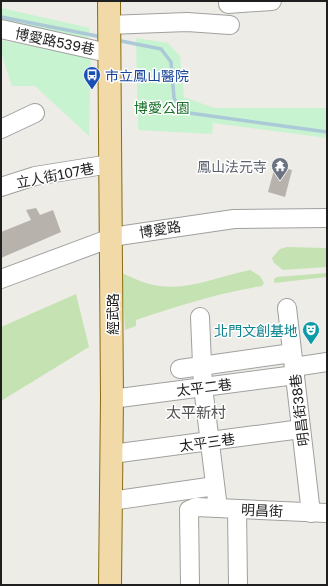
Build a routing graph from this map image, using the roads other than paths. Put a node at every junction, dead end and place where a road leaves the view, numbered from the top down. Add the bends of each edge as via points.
1 (108, 1) edge
2 (228, 1) edge
3 (272, 1) edge
4 (230, 25) dead end
5 (1, 30) edge
6 (108, 39) junction
7 (34, 113) dead end
8 (1, 129) edge
9 (110, 164) junction
10 (1, 187) edge
11 (327, 218) edge
12 (111, 238) junction
13 (1, 279) edge
14 (288, 308) dead end
15 (200, 317) dead end
16 (327, 362) edge
17 (294, 365) junction
18 (202, 366) junction
19 (180, 369) dead end
20 (203, 387) junction
21 (112, 399) junction
22 (301, 429) junction
23 (210, 441) junction
24 (112, 454) junction
25 (216, 486) junction
26 (111, 501) junction
27 (218, 508) junction
28 (237, 509) junction
29 (319, 513) edge
30 (110, 585) edge
31 (190, 585) edge
32 (238, 585) edge

1 - 6 main road, 經武路
2 - 3 street via 228,4
4 - 6 street, 博愛路539巷 via 187,22
5 - 6 street, 博愛路539巷
6 - 9 main road, 經武路
7 - 8 street
9 - 10 street, 立人街107巷 via 35,176
9 - 12 main road, 經武路
11 - 12 street, 博愛路 via 234,219
12 - 13 street, 博愛路
12 - 21 main road, 經武路
14 - 17 street, 明昌街38巷
15 - 18 street
16 - 17 street
17 - 18 street
17 - 20 street, 太平二巷
17 - 22 street, 明昌街38巷
18 - 19 street
18 - 20 street
20 - 21 street, 太平二巷
20 - 23 street
21 - 24 main road, 經武路
22 - 23 street, 太平三巷
22 - 29 street, 明昌街38巷
23 - 24 street, 太平三巷
23 - 25 street
24 - 26 main road, 經武路
25 - 26 street
25 - 27 street
26 - 30 main road, 經武路
27 - 28 street, 明昌街
27 - 31 street, 明昌街 via 196,507 189,510
28 - 29 street, 明昌街
28 - 32 street

